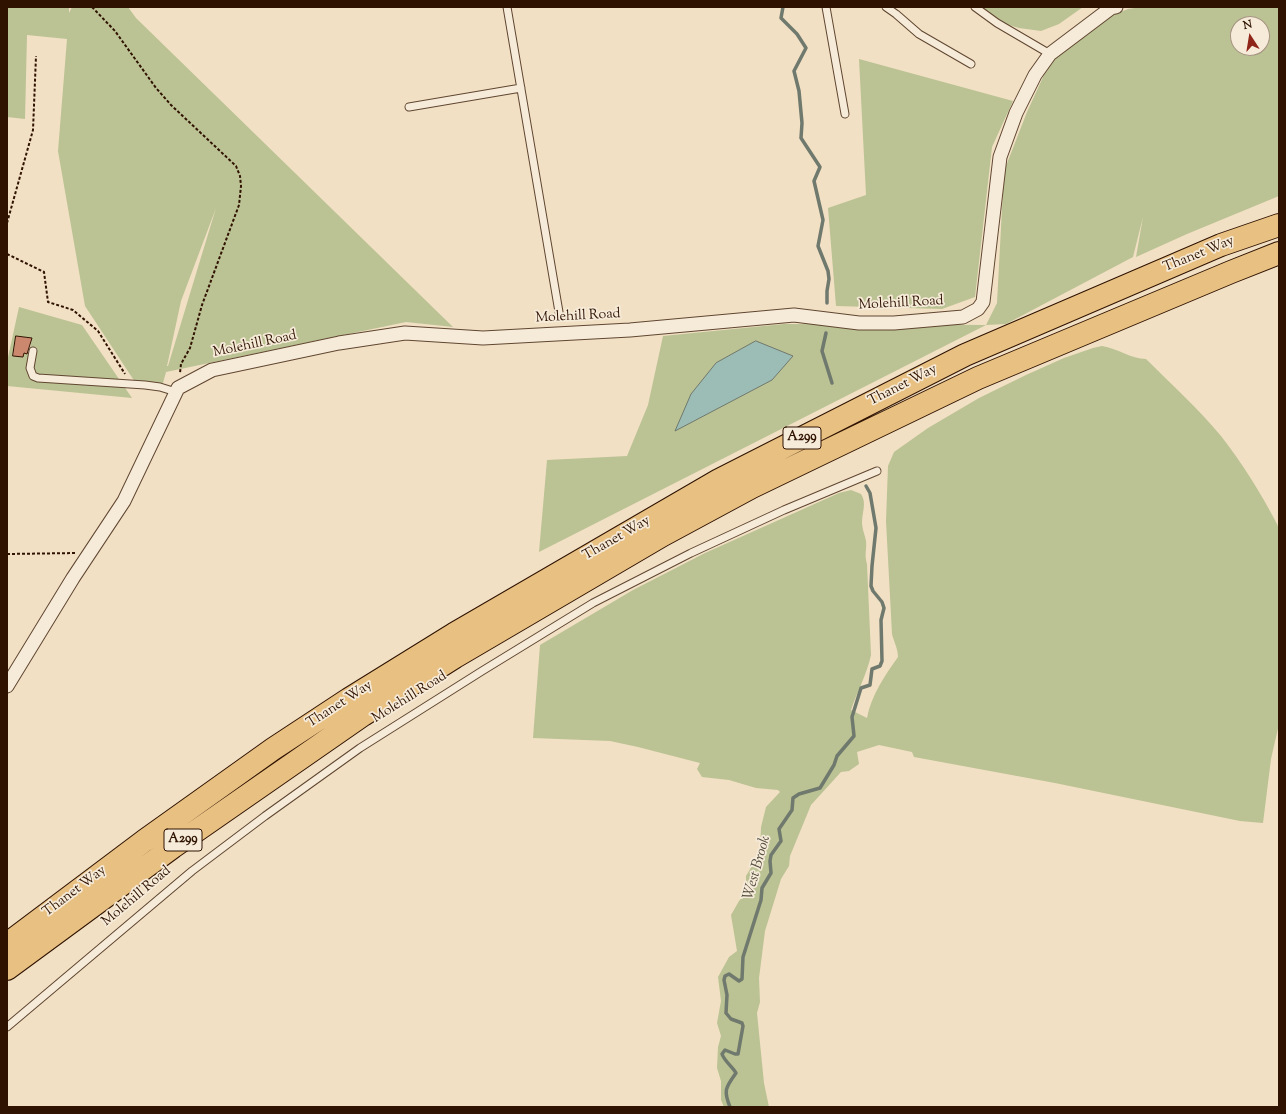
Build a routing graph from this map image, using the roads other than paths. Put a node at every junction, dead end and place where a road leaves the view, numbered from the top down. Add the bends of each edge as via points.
1 (507, 7) edge
2 (826, 7) edge
3 (886, 7) edge
4 (975, 7) edge
5 (1116, 7) edge
6 (1050, 54) junction
7 (971, 64) dead end
8 (521, 88) junction
9 (409, 107) dead end
10 (845, 114) dead end
11 (1279, 225) edge
12 (1279, 253) edge
13 (558, 312) dead end
14 (33, 351) dead end
15 (177, 390) junction
16 (877, 470) dead end
17 (7, 686) edge
18 (7, 944) edge
19 (7, 969) edge
20 (7, 1027) edge

1 - 8 lane
2 - 10 lane
3 - 7 lane via 919,34
4 - 6 lane
5 - 6 street, Molehill Road via 1111,8
6 - 15 street, Molehill Road via 1035,75 1016,112 1000,157 984,302 978,309 963,317 894,323 859,323 794,316 630,330 484,338 405,333 339,343 212,370
8 - 9 lane
8 - 13 lane
11 - 18 highway, Thanet Way / A299 via 1221,245 965,355 719,480 454,634 349,699 273,749 157,832
12 - 19 highway, Thanet Way / A299 via 978,378 752,487 663,535 455,657 363,715 173,847
14 - 15 lane via 30,368 33,376 38,378
15 - 17 street via 124,501
16 - 20 lane, Molehill Road via 691,552 593,603 366,744 192,870

